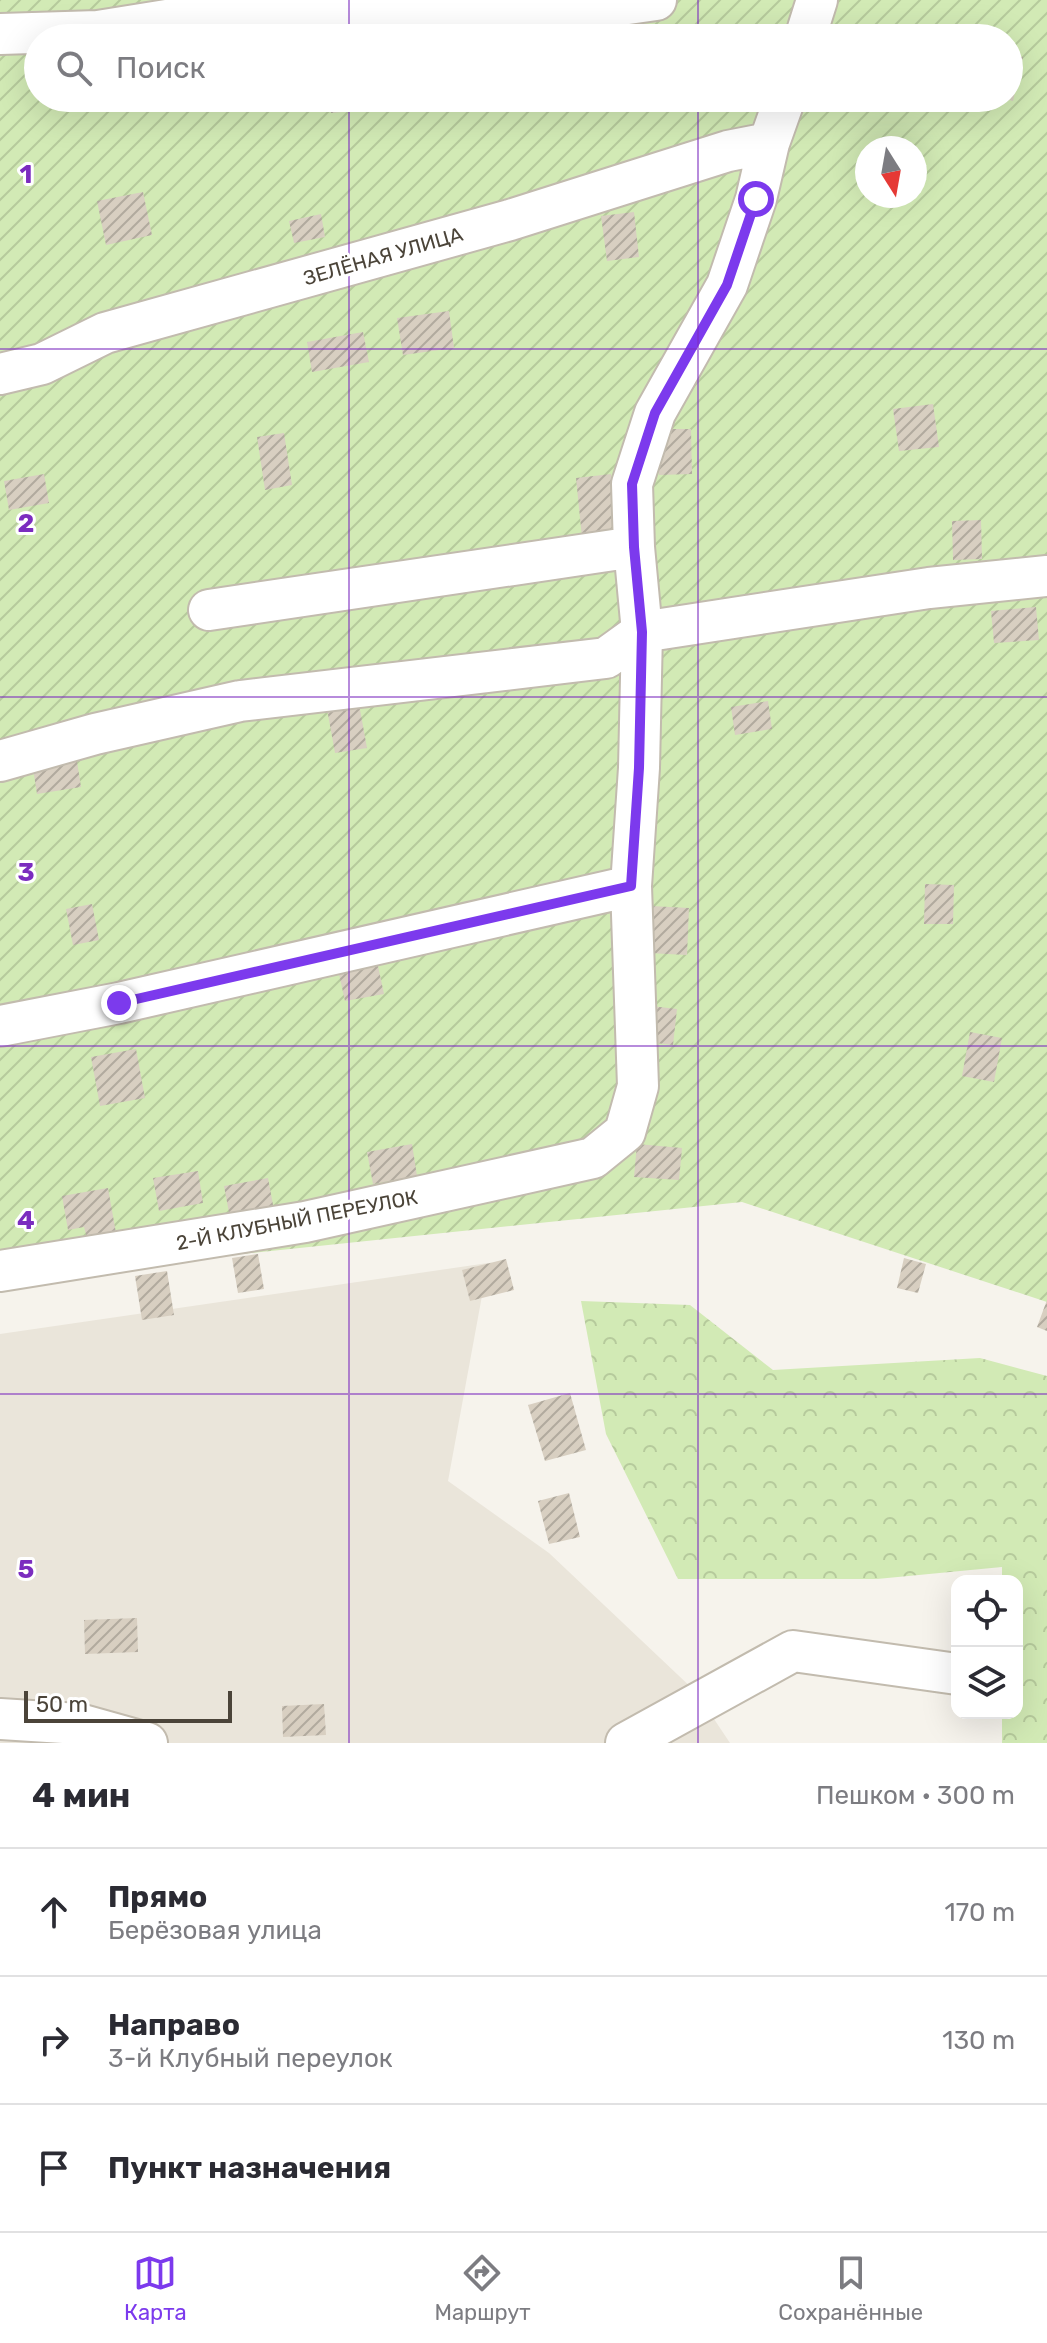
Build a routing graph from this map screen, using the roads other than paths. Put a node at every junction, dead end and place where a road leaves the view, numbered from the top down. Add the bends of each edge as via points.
1 (656, 0) edge
2 (817, 0) edge
3 (142, 24) edge
4 (809, 24) edge
5 (24, 33) edge
6 (0, 34) edge
7 (780, 112) edge
8 (769, 143) junction
9 (0, 374) edge
10 (634, 547) junction
11 (1047, 576) edge
12 (209, 610) dead end
13 (642, 632) junction
14 (0, 761) edge
15 (631, 886) junction
16 (0, 1026) edge
17 (0, 1271) edge
18 (951, 1673) edge
19 (0, 1719) edge
20 (147, 1743) edge
21 (626, 1743) edge

1 - 3 street via 516,20 394,20 330,7 229,10
2 - 4 street
5 - 6 street
7 - 8 street
8 - 9 street, ЗЕЛЁНАЯ УЛИЦА via 105,333 42,364
8 - 10 street via 727,285 655,413 632,484
10 - 12 street
10 - 13 street
11 - 13 street via 929,588
13 - 14 street via 606,658 240,701
13 - 15 street
15 - 16 street
15 - 17 street, 2-Й КЛУБНЫЙ ПЕРЕУЛОК via 638,1086 625,1132 593,1158 305,1222
18 - 21 street via 793,1651
19 - 20 street via 79,1724

